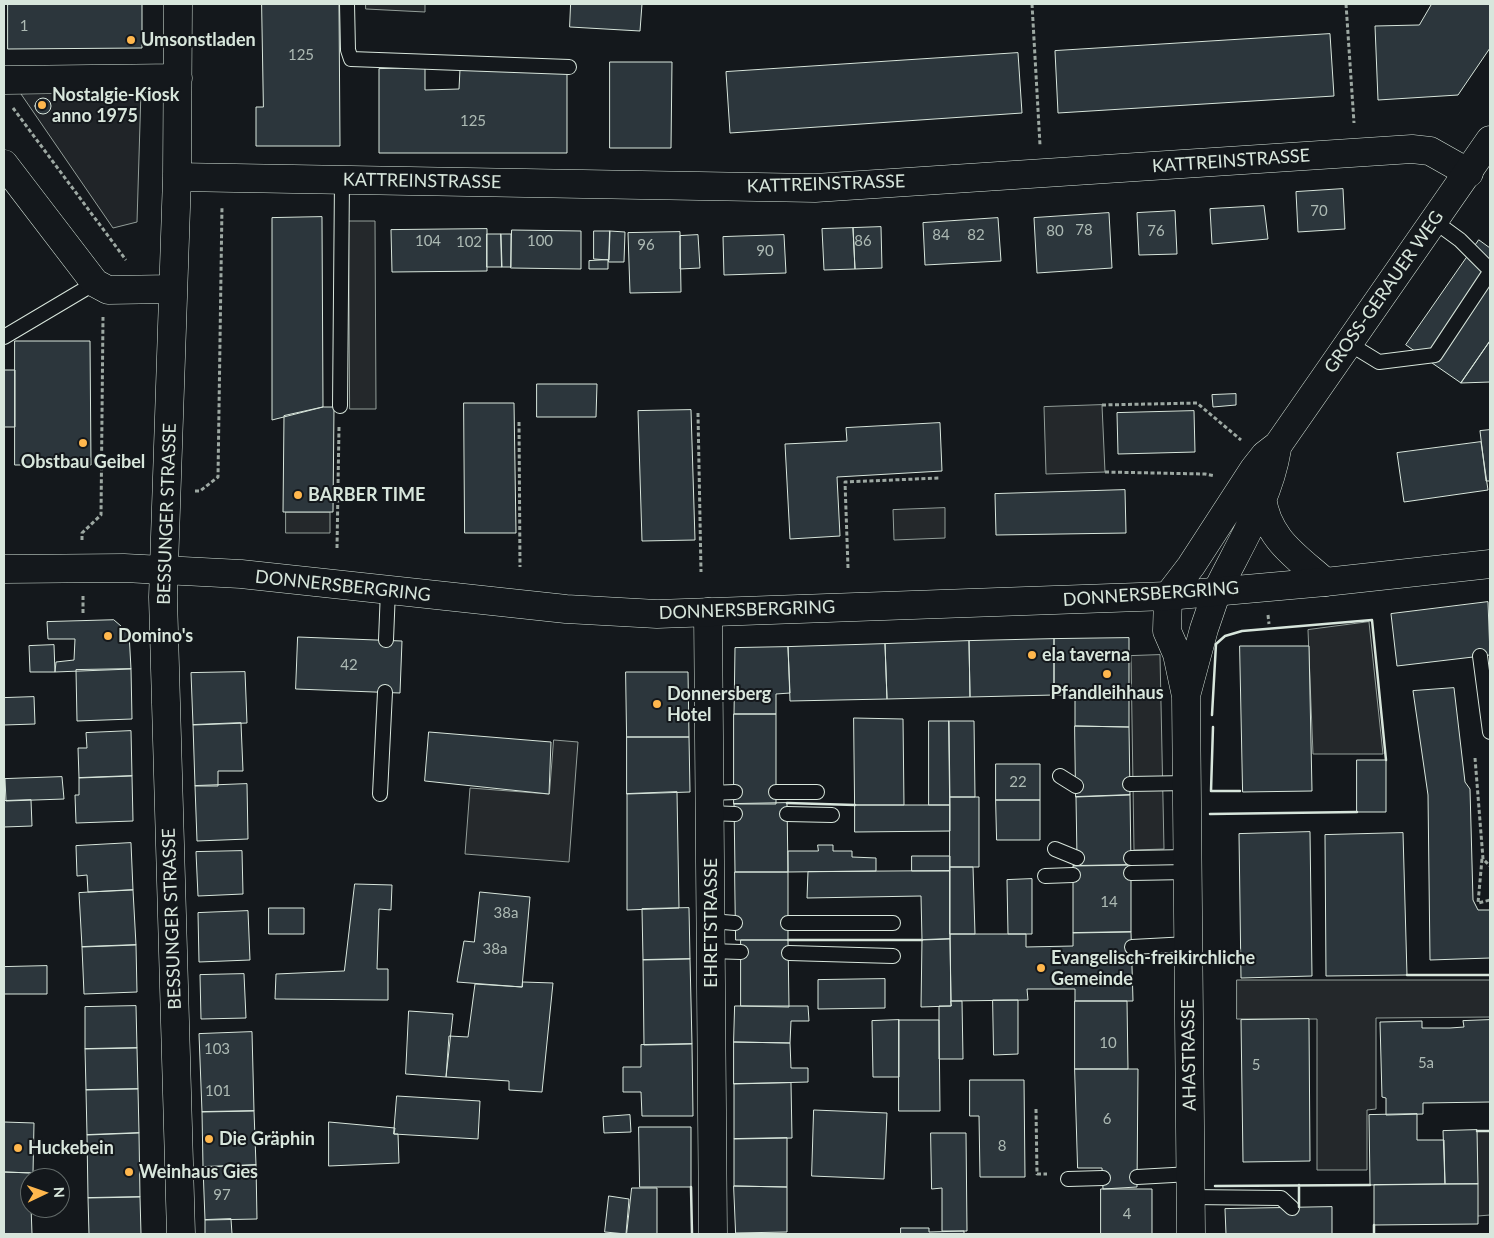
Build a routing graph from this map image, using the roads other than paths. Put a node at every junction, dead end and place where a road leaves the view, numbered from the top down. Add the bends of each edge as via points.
1 (178, 4) edge
2 (347, 4) edge
3 (570, 67) dead end
4 (178, 78) junction
5 (7, 92) edge
6 (1490, 140) edge
7 (4, 164) edge
8 (1469, 173) junction
9 (177, 177) junction
10 (342, 179) junction
11 (1434, 221) junction
12 (1490, 271) edge
13 (95, 283) junction
14 (172, 289) junction
15 (4, 337) edge
16 (1348, 343) junction
17 (340, 406) road end
18 (1278, 445) junction
19 (1262, 498) junction
20 (1490, 564) edge
21 (4, 569) edge
22 (165, 570) junction
23 (1326, 582) junction
24 (388, 590) junction
25 (1217, 591) junction
26 (1168, 596) junction
27 (708, 612) junction
28 (386, 640) dead end
29 (1480, 656) dead end
30 (385, 692) dead end
31 (1186, 696) junction
32 (1490, 732) edge
33 (1060, 776) dead end
34 (1187, 783) junction
35 (1130, 784) dead end
36 (1076, 786) dead end
37 (776, 792) dead end
38 (817, 792) dead end
39 (380, 794) dead end
40 (787, 814) dead end
41 (832, 815) dead end
42 (1055, 849) dead end
43 (1077, 858) dead end
44 (1130, 858) dead end
45 (1188, 865) junction
46 (1131, 873) dead end
47 (1073, 875) dead end
48 (1045, 876) dead end
49 (788, 923) dead end
50 (893, 924) dead end
51 (1188, 944) junction
52 (1132, 947) dead end
53 (711, 951) junction
54 (741, 952) dead end
55 (789, 953) dead end
56 (893, 956) dead end
57 (1062, 1176) road end
58 (1137, 1176) dead end
59 (1103, 1178) dead end
60 (1191, 1186) junction
61 (1292, 1208) dead end
62 (181, 1234) edge
63 (713, 1234) edge
64 (1191, 1234) edge

1 - 4 street, BESSUNGER STRASSE
2 - 3 lane via 351,59
4 - 5 street
4 - 9 street, BESSUNGER STRASSE
6 - 8 street, GROSS-GERAUER WEG
7 - 13 street
8 - 10 street, KATTREINSTRASSE via 1430,151 1412,148 815,188
8 - 11 street, GROSS-GERAUER WEG
9 - 10 street, KATTREINSTRASSE
9 - 14 street, BESSUNGER STRASSE
10 - 17 lane
11 - 12 lane via 1460,240
11 - 16 street, GROSS-GERAUER WEG
12 - 16 lane via 1435,355 1379,362
13 - 14 street via 108,290
13 - 15 lane
14 - 22 street, BESSUNGER STRASSE
16 - 18 street, GROSS-GERAUER WEG
18 - 19 street, GROSS-GERAUER WEG
18 - 26 street, GROSS-GERAUER WEG via 1254,469
19 - 23 street via 1269,526 1276,538
19 - 25 street, GROSS-GERAUER WEG
20 - 23 street, DONNERSBERGRING
21 - 22 street, DONNERSBERGRING
22 - 24 street, DONNERSBERGRING via 241,574
22 - 62 street, BESSUNGER STRASSE
23 - 25 street, DONNERSBERGRING
24 - 27 street, DONNERSBERGRING via 566,609 657,614
24 - 28 lane
25 - 26 street, DONNERSBERGRING
25 - 31 street, AHASTRASSE
26 - 27 street, DONNERSBERGRING
26 - 31 street, AHASTRASSE via 1167,631 1177,654
27 - 53 street, EHRETSTRASSE via 722,803 723,922
29 - 32 lane
30 - 39 lane
31 - 34 street, AHASTRASSE
33 - 36 lane
34 - 35 lane
34 - 45 street, AHASTRASSE
37 - 38 lane
40 - 41 lane
42 - 43 lane
44 - 45 lane
45 - 46 lane
45 - 51 street, AHASTRASSE
47 - 48 lane
49 - 50 lane
51 - 52 lane
51 - 60 street, AHASTRASSE
53 - 54 lane
53 - 63 street, EHRETSTRASSE
55 - 56 lane
57 - 59 lane
58 - 60 lane
60 - 61 lane via 1281,1198
60 - 64 street, AHASTRASSE

